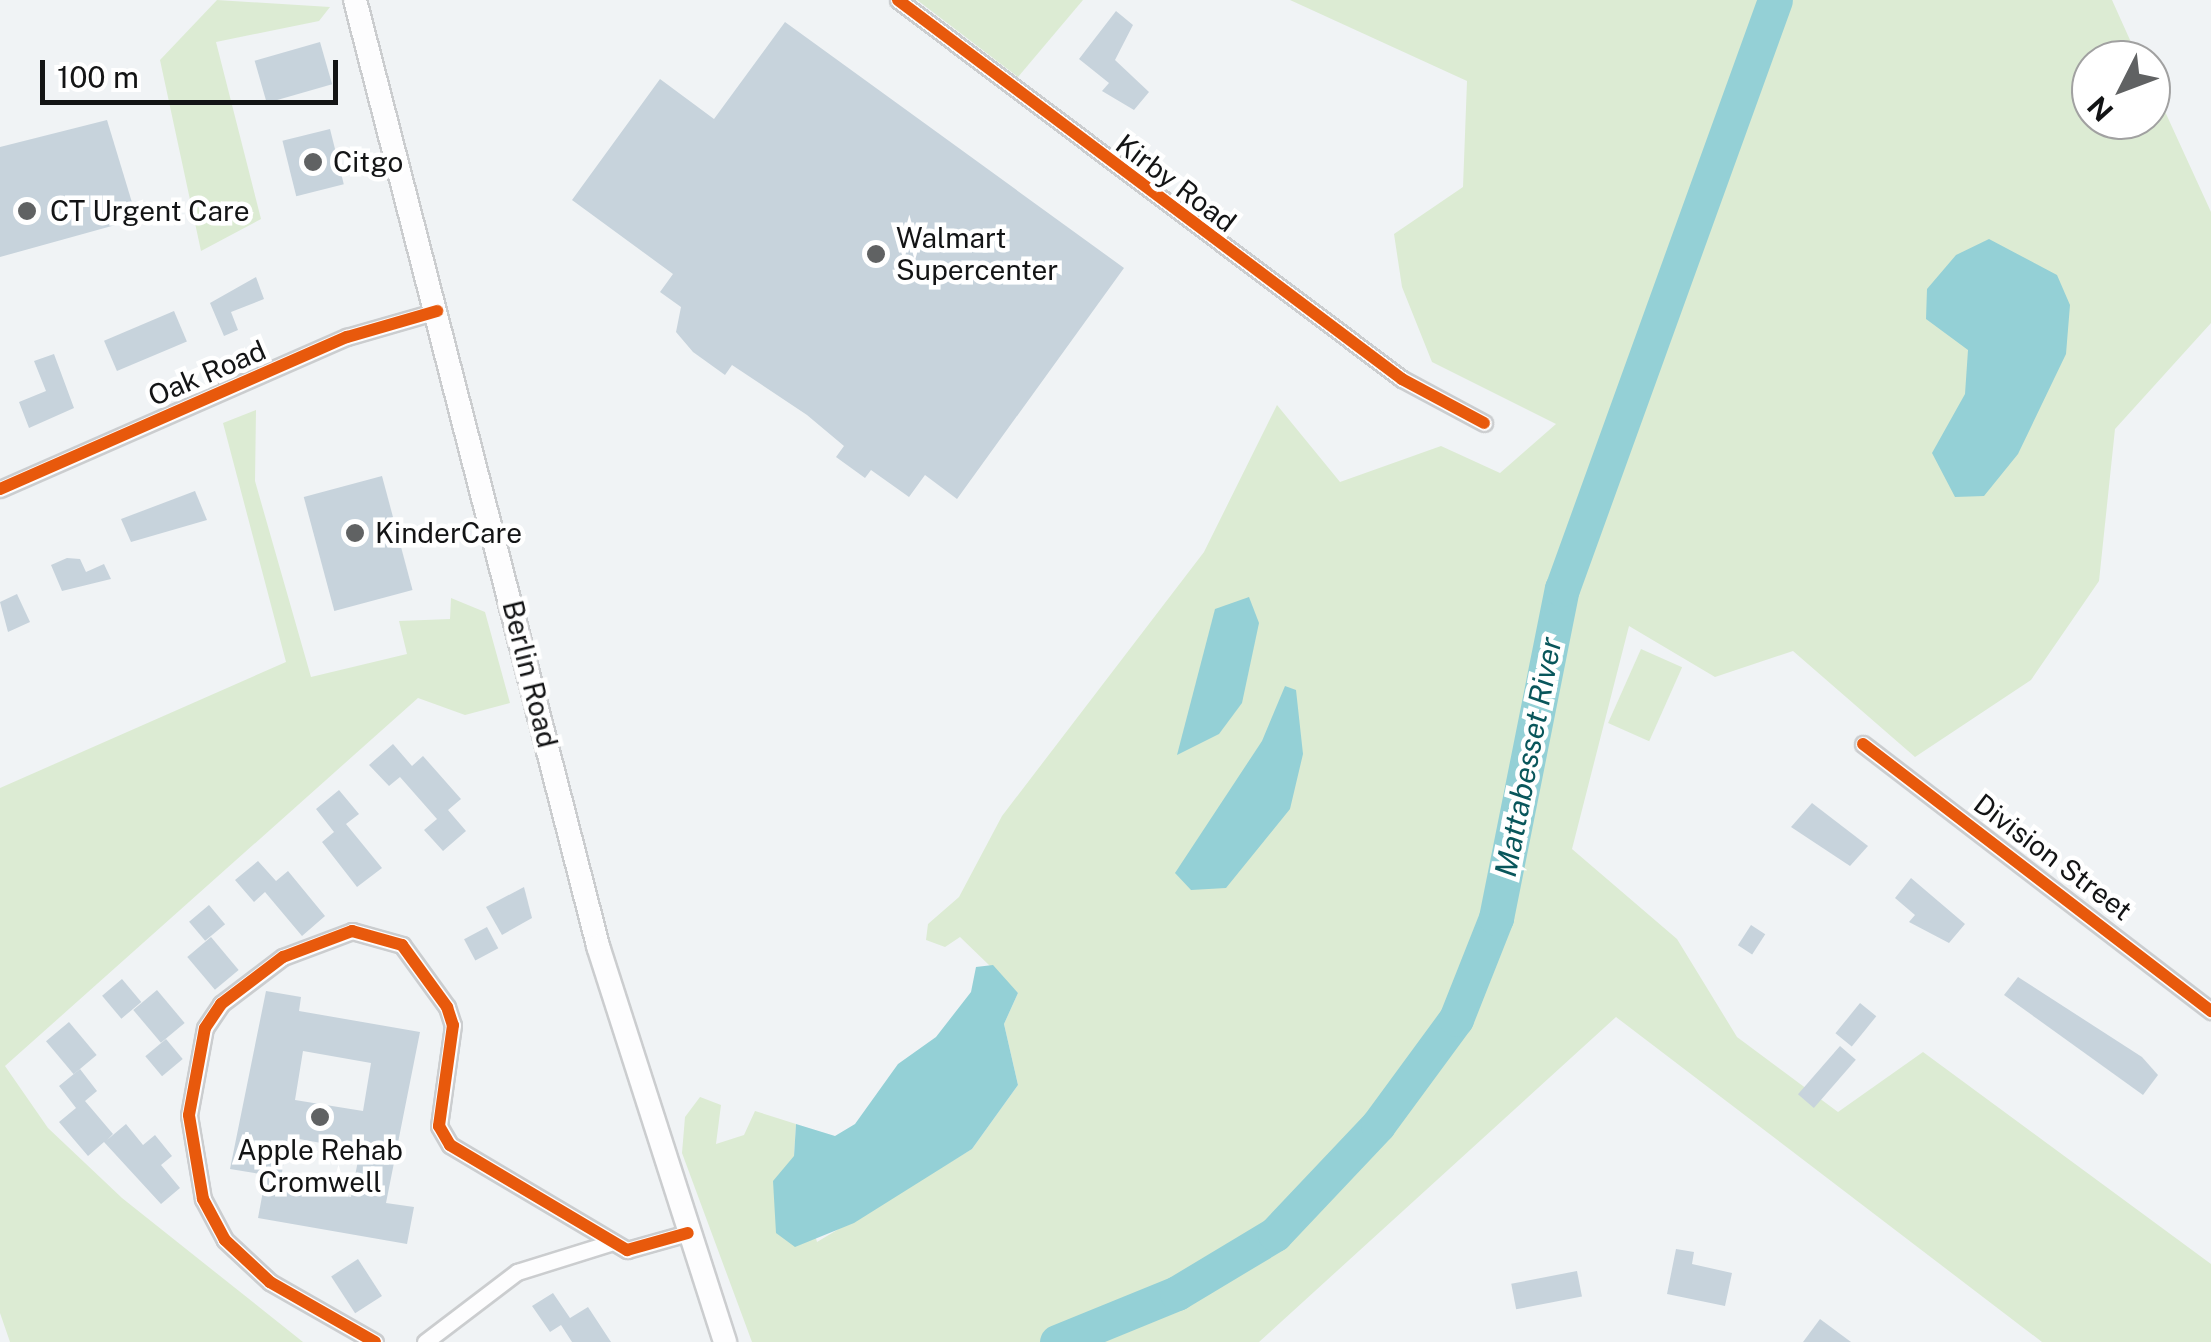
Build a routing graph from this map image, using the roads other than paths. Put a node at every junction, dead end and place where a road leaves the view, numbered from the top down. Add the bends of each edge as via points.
1 (355, 0) edge
2 (898, 0) edge
3 (438, 312) junction
4 (1484, 423) dead end
5 (0, 489) edge
6 (1863, 744) dead end
7 (2211, 1012) edge
8 (688, 1233) junction
9 (610, 1243) junction
10 (375, 1342) edge
11 (425, 1342) edge
12 (725, 1342) edge

1 - 3 main road, Berlin Road
2 - 4 street, Kirby Road via 1402,379
3 - 5 street, Oak Road via 347,338
3 - 8 main road, Berlin Road via 598,946
6 - 7 street, Division Street
8 - 9 street via 649,1248
8 - 12 main road, Berlin Road
9 - 10 street via 450,1145 439,1126 453,1025 402,944 352,931 283,958 242,984 205,1028 189,1114 197,1177 212,1218 246,1262
9 - 11 street via 517,1272

